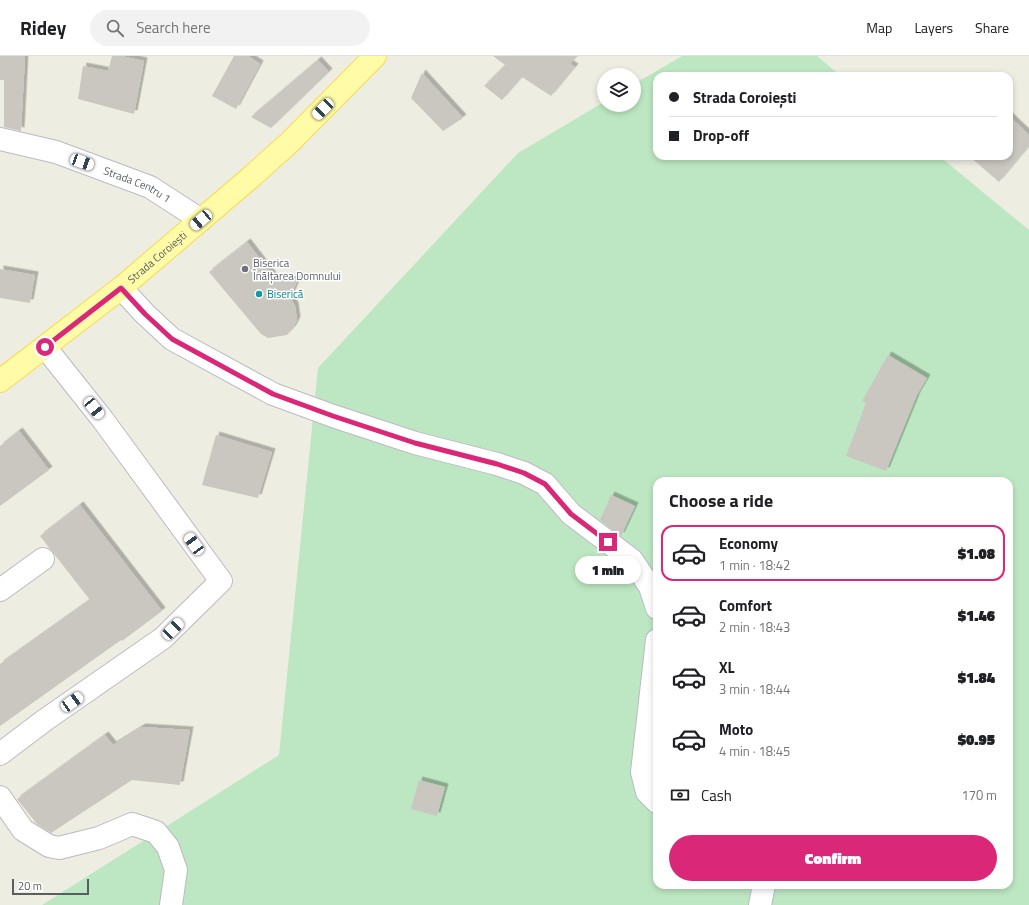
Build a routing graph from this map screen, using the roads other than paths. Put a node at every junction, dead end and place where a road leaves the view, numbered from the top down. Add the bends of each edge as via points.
1 (375, 56) edge
2 (0, 139) edge
3 (201, 220) junction
4 (121, 288) junction
5 (45, 347) junction
6 (0, 381) edge
7 (43, 559) dead end
8 (0, 590) edge
9 (653, 596) edge
10 (653, 675) edge
11 (0, 754) edge
12 (0, 797) edge
13 (653, 798) edge
14 (763, 889) edge
15 (171, 905) edge
16 (760, 905) edge

1 - 3 main road, Strada Coroiești via 290,142
2 - 3 street, Strada Centru 1 via 56,152 150,187
3 - 4 main road, Strada Coroiești
4 - 5 main road, Strada Coroiești
4 - 9 street via 172,339 273,394 415,443 524,473 545,484 571,514 632,560
5 - 6 main road, Strada Coroiești
5 - 11 street via 104,420 221,581 163,638
7 - 8 street
10 - 13 street via 642,772 647,792
12 - 15 street via 23,830 49,846 59,848 98,838 132,824 156,832 168,846 176,870
14 - 16 street

